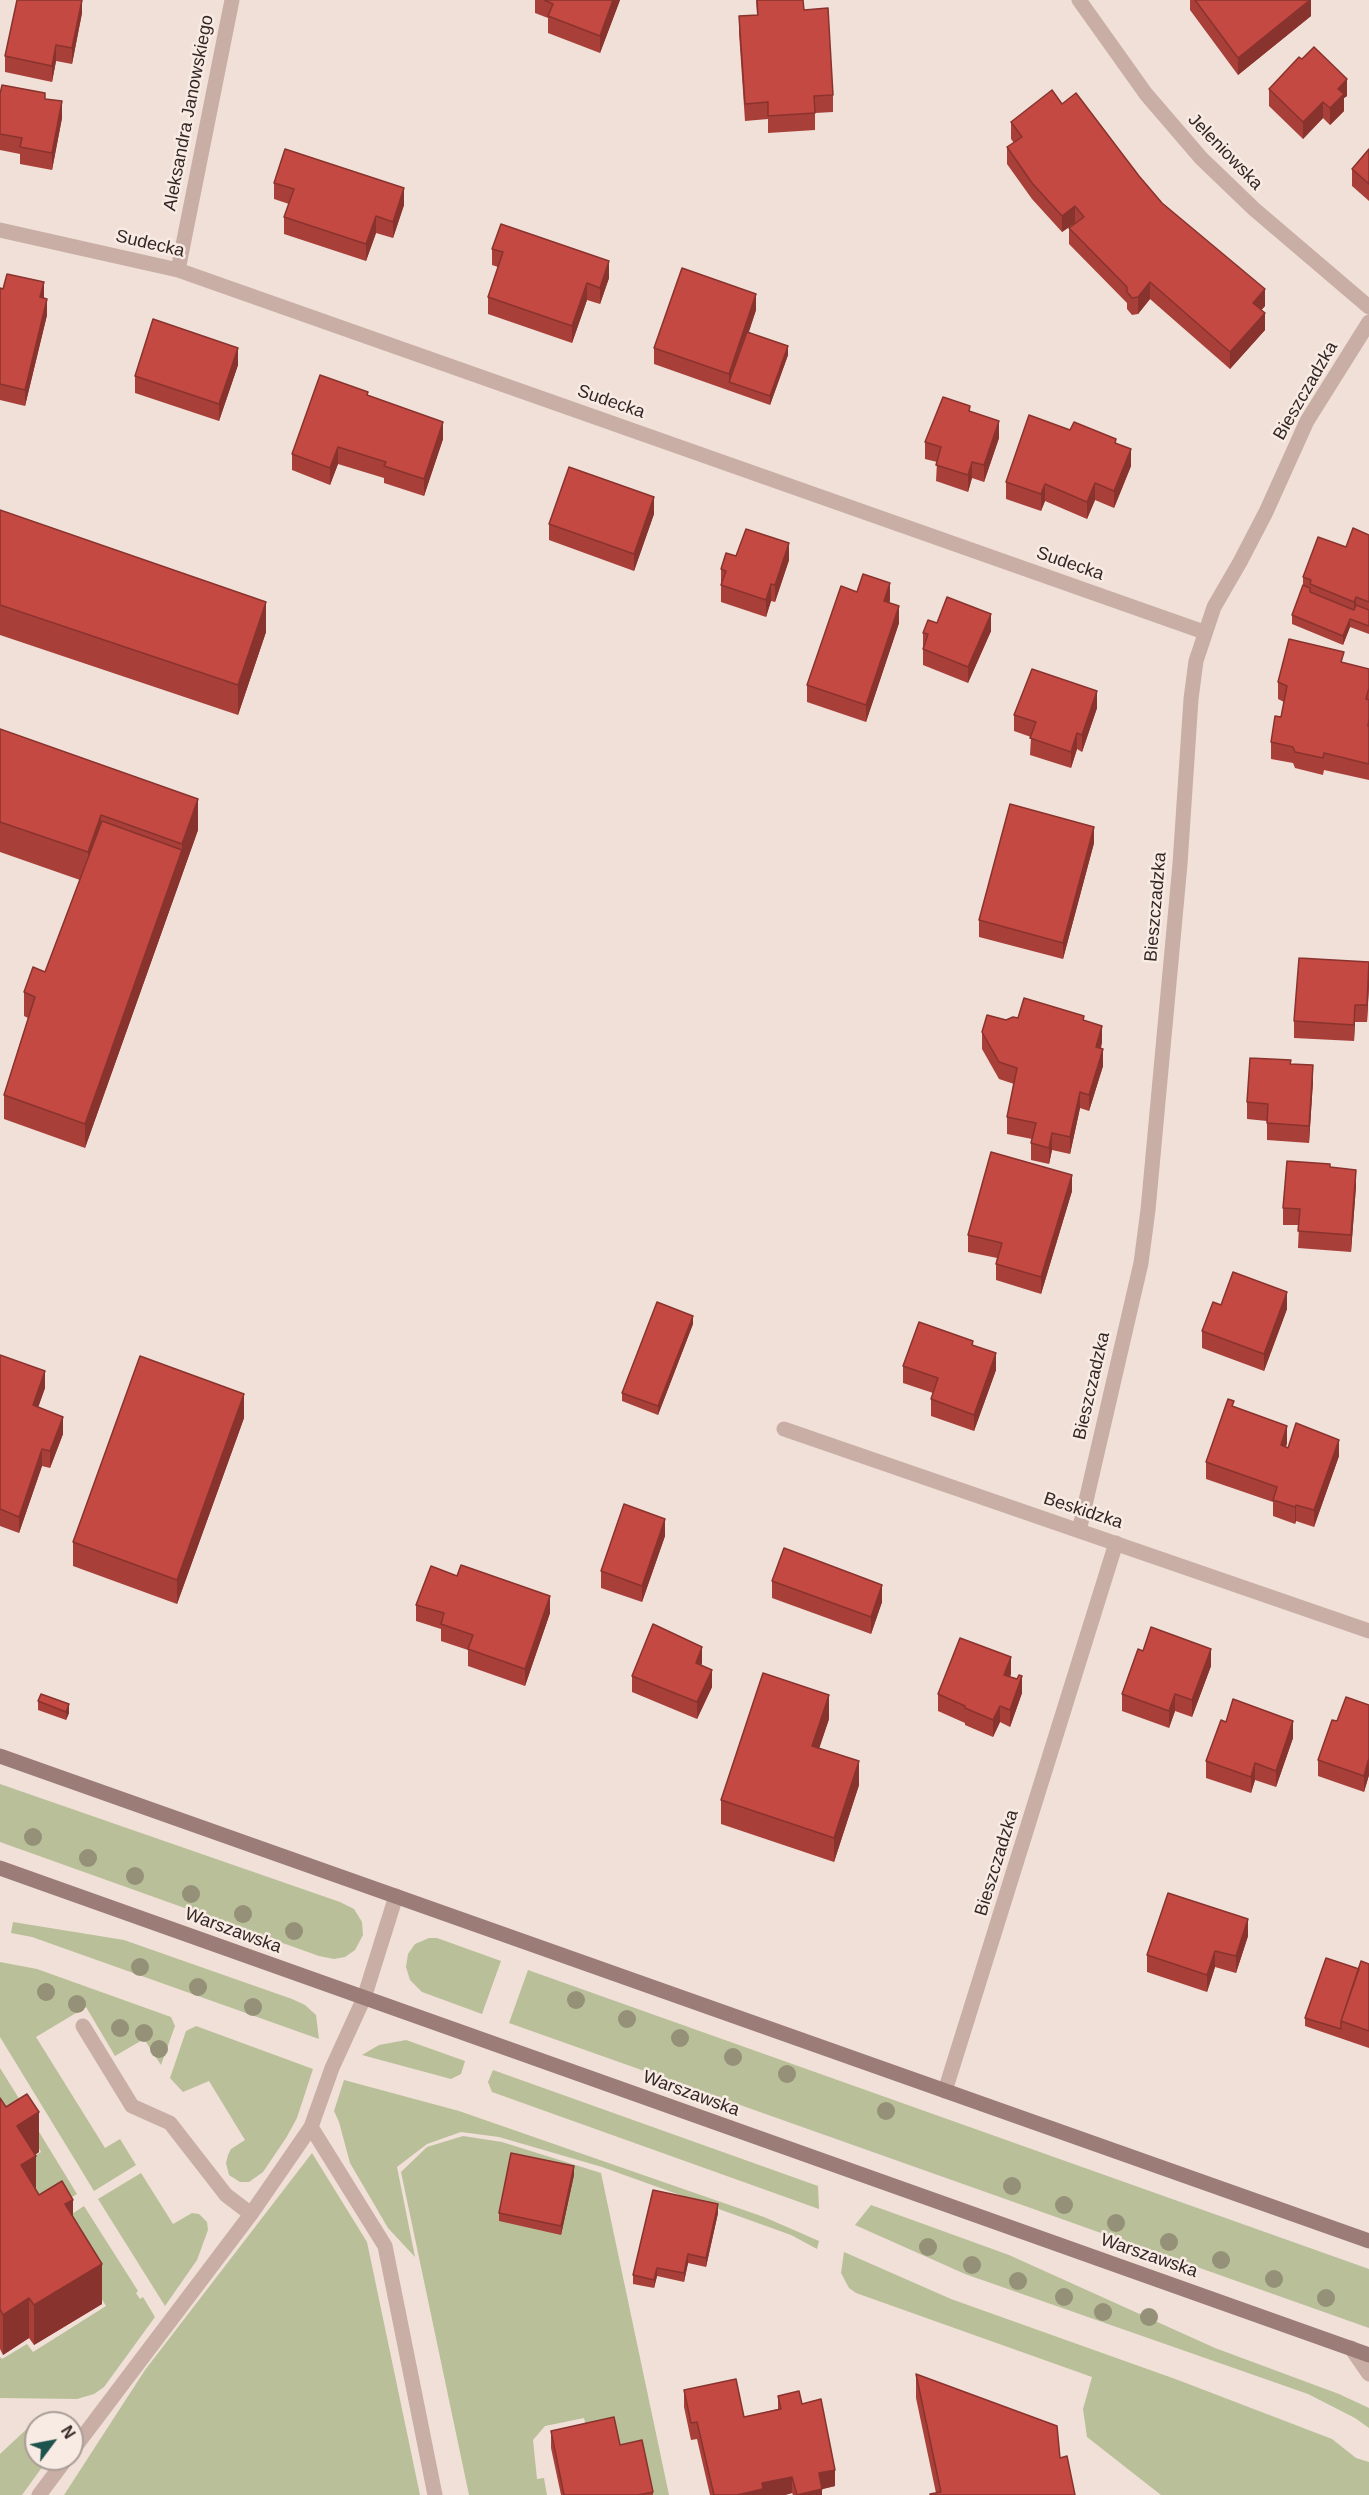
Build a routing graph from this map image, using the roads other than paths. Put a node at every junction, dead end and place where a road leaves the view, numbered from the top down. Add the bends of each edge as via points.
1 (232, 0) edge
2 (1079, 0) edge
3 (0, 230) edge
4 (178, 270) junction
5 (1369, 307) edge
6 (1369, 322) edge
7 (1204, 632) junction
8 (784, 1429) dead end
9 (1079, 1531) junction
10 (1116, 1543) junction
11 (1369, 1631) edge
12 (0, 1756) edge
13 (0, 1868) edge
14 (396, 1896) junction
15 (364, 1998) junction
16 (83, 2026) dead end
17 (945, 2091) junction
18 (311, 2127) junction
19 (250, 2214) junction
20 (1369, 2241) edge
21 (1351, 2348) junction
22 (1369, 2355) edge
23 (1369, 2374) edge
24 (84, 2435) edge
25 (57, 2471) edge
26 (39, 2495) edge
27 (435, 2495) edge

1 - 4 street, Aleksandra Janowskiego
2 - 5 street, Jeleniowska via 1146,93 1201,158
3 - 4 street, Sudecka
4 - 7 street, Sudecka
6 - 7 street, Bieszczadzka via 1307,421 1266,512
7 - 9 street, Bieszczadzka via 1191,699 1180,864 1141,1263
8 - 9 street, Beskidzka
9 - 10 street, Beskidzka
10 - 11 street, Beskidzka
10 - 17 street, Bieszczadzka
12 - 14 main road
13 - 15 main road, Warszawska
14 - 15 street
14 - 17 main road
15 - 18 street
15 - 21 main road, Warszawska
16 - 19 street via 132,2106 170,2123 226,2195
17 - 20 main road
18 - 19 street
18 - 27 street via 385,2246
19 - 24 street
21 - 22 main road, Warszawska
21 - 23 street
25 - 26 street

